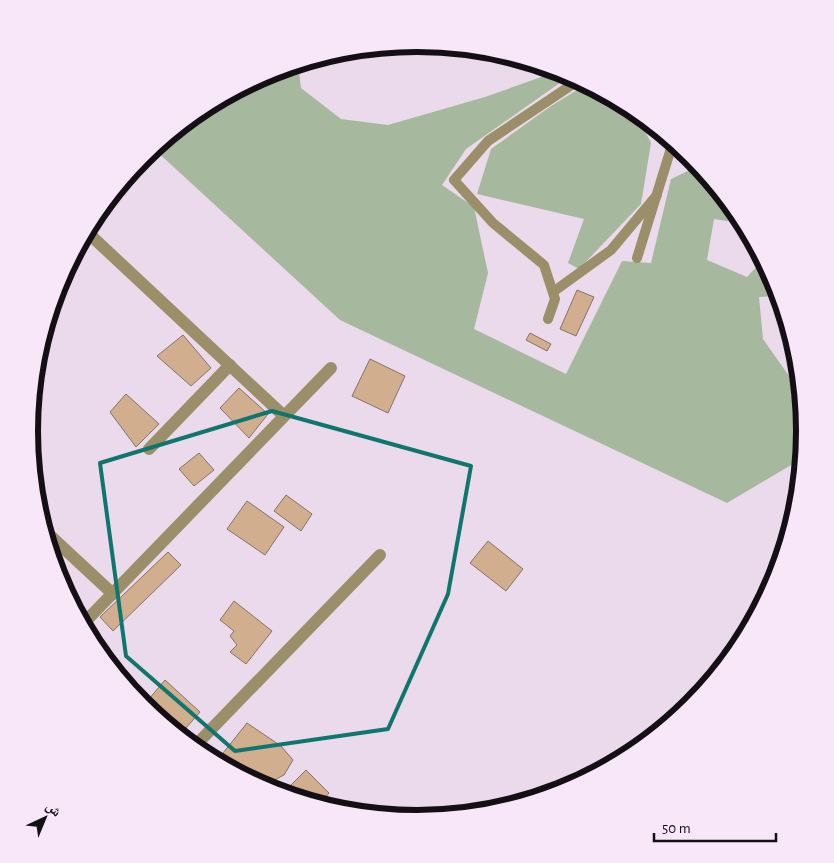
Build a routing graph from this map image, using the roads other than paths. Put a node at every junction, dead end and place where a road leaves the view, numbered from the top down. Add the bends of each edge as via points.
1 (571, 85) edge
2 (671, 150) edge
3 (657, 194) junction
4 (92, 236) edge
5 (637, 258) dead end
6 (553, 292) junction
7 (548, 319) dead end
8 (230, 365) junction
9 (331, 368) dead end
10 (284, 416) junction
11 (149, 449) dead end
12 (53, 538) edge
13 (380, 555) dead end
14 (113, 594) junction
15 (87, 620) edge
16 (199, 742) edge

1 - 6 lane via 488,141 454,180 493,223 544,265
2 - 3 lane
3 - 5 lane
3 - 6 lane via 611,250
4 - 8 street
6 - 7 lane via 555,299
8 - 10 street
8 - 11 street
9 - 10 street
10 - 14 street
12 - 14 street
13 - 16 street
14 - 15 street

